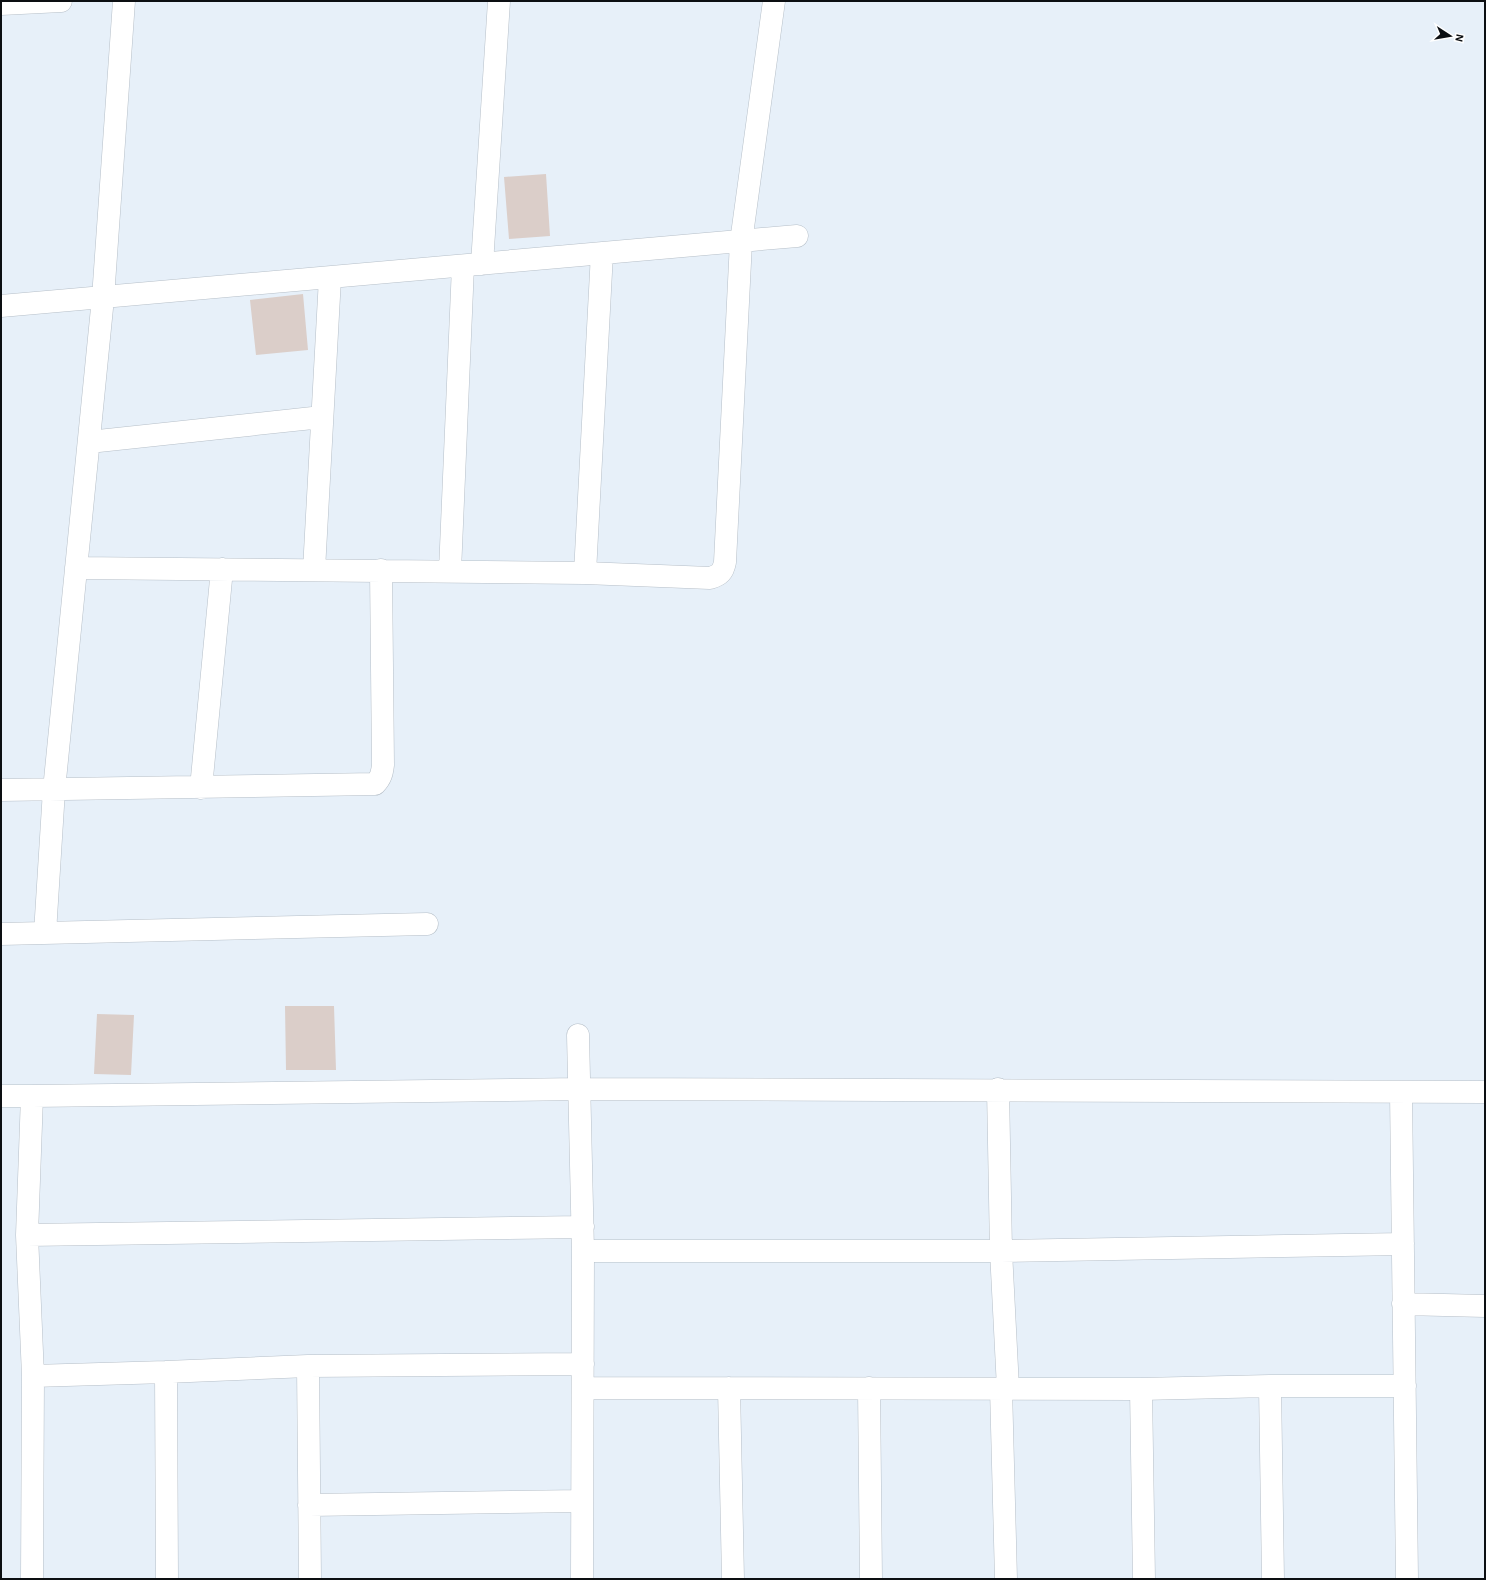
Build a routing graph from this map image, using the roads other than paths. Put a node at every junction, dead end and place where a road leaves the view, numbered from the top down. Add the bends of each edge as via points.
1 (61, 1) edge
2 (124, 1) edge
3 (500, 1) edge
4 (774, 1) edge
5 (1, 4) edge
6 (797, 236) dead end
7 (742, 242) junction
8 (602, 253) junction
9 (473, 265) junction
10 (330, 278) junction
11 (103, 298) junction
12 (1, 306) edge
13 (322, 417) junction
14 (89, 442) junction
15 (76, 568) junction
16 (222, 569) junction
17 (314, 570) junction
18 (381, 570) junction
19 (450, 571) junction
20 (586, 573) junction
21 (201, 788) junction
22 (1, 790) edge
23 (54, 790) junction
24 (427, 924) dead end
25 (45, 932) junction
26 (1, 934) edge
27 (578, 1035) dead end
28 (579, 1089) junction
29 (998, 1089) junction
30 (1401, 1092) junction
31 (1485, 1092) edge
32 (1, 1096) edge
33 (32, 1096) junction
34 (583, 1226) junction
35 (27, 1235) junction
36 (1403, 1244) junction
37 (583, 1251) junction
38 (1000, 1252) junction
39 (1403, 1304) junction
40 (1485, 1306) edge
41 (583, 1364) junction
42 (308, 1366) junction
43 (166, 1372) junction
44 (33, 1376) junction
45 (1270, 1386) junction
46 (1404, 1386) junction
47 (583, 1388) junction
48 (729, 1388) junction
49 (869, 1388) junction
50 (1004, 1388) junction
51 (1141, 1389) junction
52 (582, 1501) junction
53 (309, 1505) junction
54 (32, 1579) edge
55 (167, 1579) edge
56 (310, 1579) edge
57 (582, 1579) edge
58 (733, 1579) edge
59 (870, 1579) edge
60 (1006, 1579) edge
61 (1144, 1579) edge
62 (1273, 1579) edge
63 (1407, 1579) edge

1 - 5 street
2 - 11 street
3 - 9 street
4 - 7 street
6 - 7 street
7 - 8 street
7 - 20 street via 723,571 718,576 710,578
8 - 9 street
8 - 20 street
9 - 10 street
9 - 19 street
10 - 11 street
10 - 13 street
11 - 12 street
11 - 14 street
13 - 14 street
13 - 17 street
14 - 15 street
15 - 16 street
15 - 23 street
16 - 17 street
16 - 21 street
17 - 18 street
18 - 19 street
18 - 21 street via 383,765 379,780 375,784 362,785
19 - 20 street
21 - 23 street
22 - 23 street
23 - 25 street
24 - 25 street
25 - 26 street
27 - 28 street
28 - 29 street
28 - 33 street
28 - 34 street
29 - 30 street
29 - 38 street
30 - 31 street
30 - 36 street
32 - 33 street
33 - 35 street
34 - 35 street
34 - 37 street
35 - 44 street
36 - 38 street
36 - 39 street
37 - 38 street
37 - 41 street
38 - 50 street
39 - 40 street
39 - 46 street
41 - 42 street
41 - 47 street
42 - 43 street
42 - 53 street
43 - 44 street
43 - 55 street
44 - 54 street
45 - 46 street
45 - 51 street
45 - 62 street
46 - 63 street
47 - 48 street
47 - 52 street
48 - 49 street
48 - 58 street
49 - 50 street
49 - 59 street
50 - 51 street
50 - 60 street
51 - 61 street
52 - 53 street
52 - 57 street
53 - 56 street

